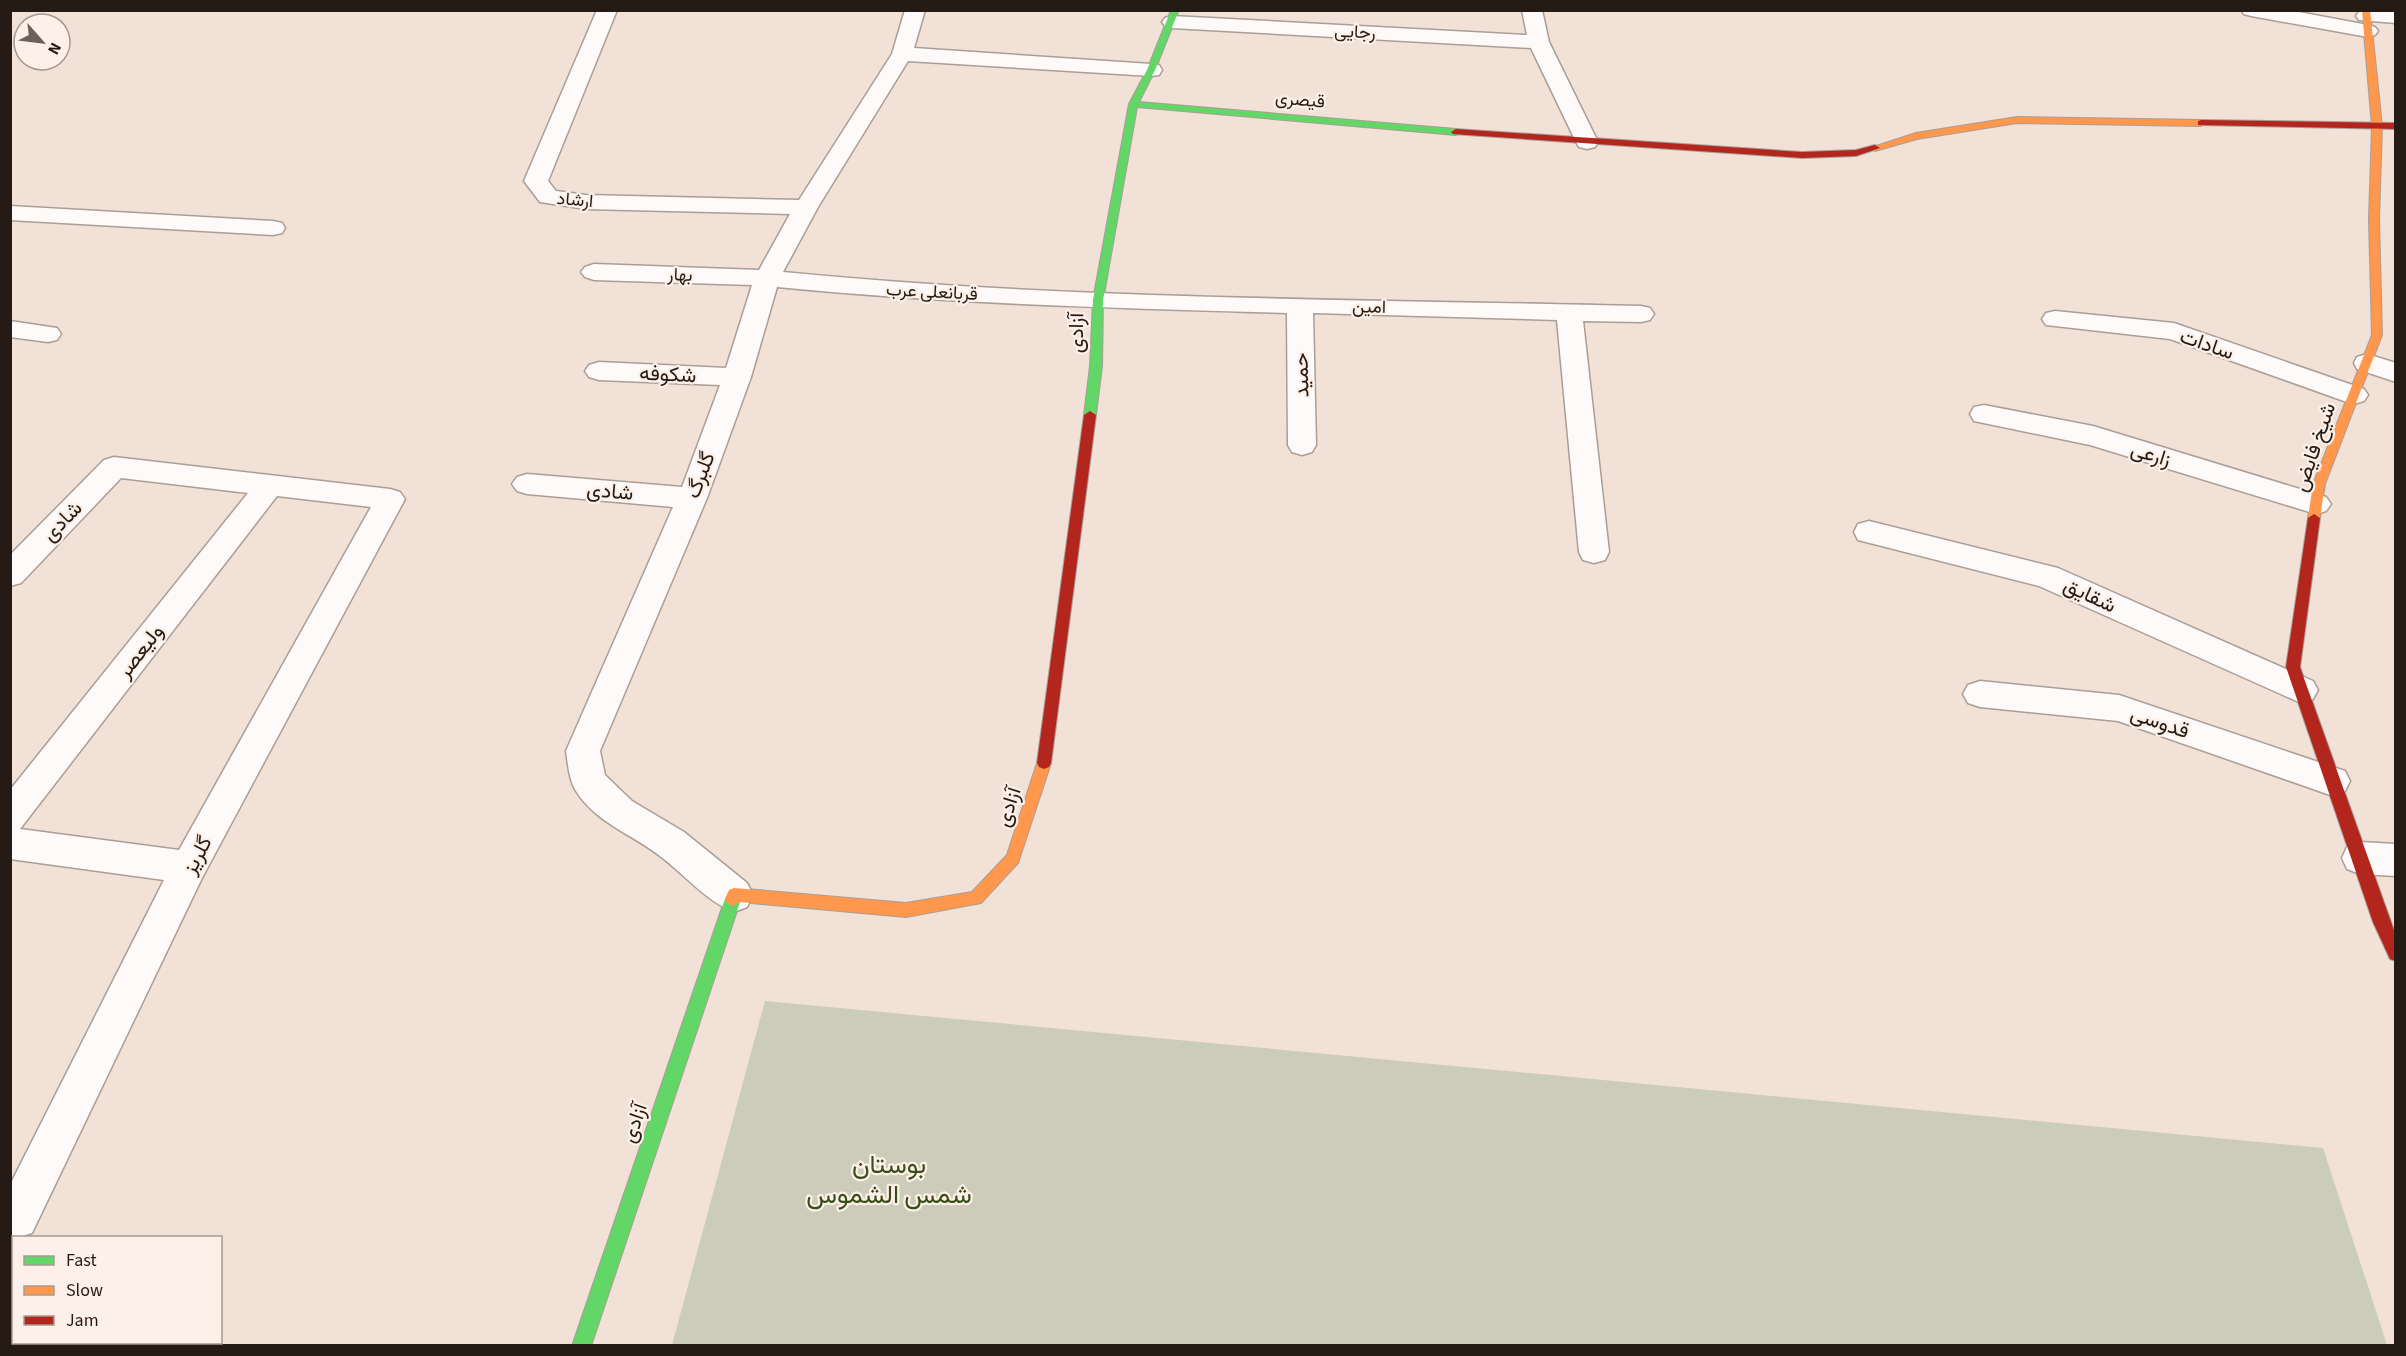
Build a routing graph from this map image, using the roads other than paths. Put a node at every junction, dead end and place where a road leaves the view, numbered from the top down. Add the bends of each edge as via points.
1 (608, 10) edge
2 (915, 10) edge
3 (1532, 10) edge
4 (2251, 10) edge
5 (1174, 16) edge
6 (2396, 17) edge
7 (2367, 19) edge
8 (1321, 20) edge
9 (1539, 42) junction
10 (903, 54) junction
11 (1151, 70) junction
12 (1133, 104) junction
13 (2377, 126) junction
14 (2396, 128) edge
15 (1587, 142) junction
16 (806, 207) junction
17 (10, 213) edge
18 (273, 228) dead end
19 (594, 272) dead end
20 (766, 278) junction
21 (1098, 300) junction
22 (1300, 306) junction
23 (1569, 312) junction
24 (1641, 314) dead end
25 (2055, 319) dead end
26 (10, 329) edge
27 (48, 334) dead end
28 (2367, 363) junction
29 (600, 371) dead end
30 (2396, 373) edge
31 (737, 377) junction
32 (2354, 395) junction
33 (1984, 414) dead end
34 (1302, 445) dead end
35 (527, 484) dead end
36 (270, 485) junction
37 (693, 498) junction
38 (2316, 504) junction
39 (1869, 532) dead end
40 (1594, 552) dead end
41 (10, 575) edge
42 (2301, 690) junction
43 (1980, 694) dead end
44 (2332, 782) junction
45 (10, 817) edge
46 (10, 843) edge
47 (2360, 858) junction
48 (2396, 860) edge
49 (189, 867) junction
50 (734, 894) junction
51 (2396, 954) edge
52 (14, 1218) edge
53 (581, 1346) edge

1 - 16 street, ارشاد via 536,181 548,197 586,202
2 - 10 street, گلبرگ
3 - 9 street
4 - 7 street
5 - 8 street, رجایی
5 - 11 street, آزادی
6 - 7 street
7 - 13 street, شیخ فایض
8 - 9 street, رجایی
9 - 15 street
10 - 11 street
10 - 16 street, گلبرگ
11 - 12 street, آزادی
12 - 15 street, قیصری
12 - 21 street, آزادی
13 - 14 street, قیصری
13 - 15 street, قیصری via 2017,120 1916,136 1856,153 1802,155
13 - 28 street, شیخ فایض via 2377,335
16 - 20 street, گلبرگ
17 - 18 street
19 - 20 street, بهار
20 - 21 street, قربانعلی عرب via 887,290
20 - 31 street, گلبرگ
21 - 22 street, امین
21 - 50 street, آزادی via 1096,366 1044,763 1013,858 976,898 906,910
22 - 23 street, امین
22 - 34 street, حمید
23 - 24 street, امین
23 - 40 street
25 - 32 street, سادات via 2174,332
26 - 27 street
28 - 30 street
28 - 32 street, شیخ فایض
29 - 31 street, شکوفه
31 - 37 street, گلبرگ
32 - 38 street, شیخ فایض via 2319,484
33 - 38 street, زارعی via 2093,436
35 - 37 street, شادی
36 - 41 street, شادی via 114,467
36 - 45 street, ولیعصر
36 - 49 street, گلریز via 390,499
37 - 50 street, گلبرگ via 583,751 589,782 619,812 672,843
38 - 42 street, شیخ فایض via 2293,667
39 - 42 street, شقایق via 2047,576
42 - 44 street, شیخ فایض
43 - 44 street, قدوسی via 2119,708
44 - 47 street, شیخ فایض
46 - 49 street
47 - 48 street
47 - 51 street, شیخ فایض
49 - 52 street, گلریز
50 - 53 street, آزادی

